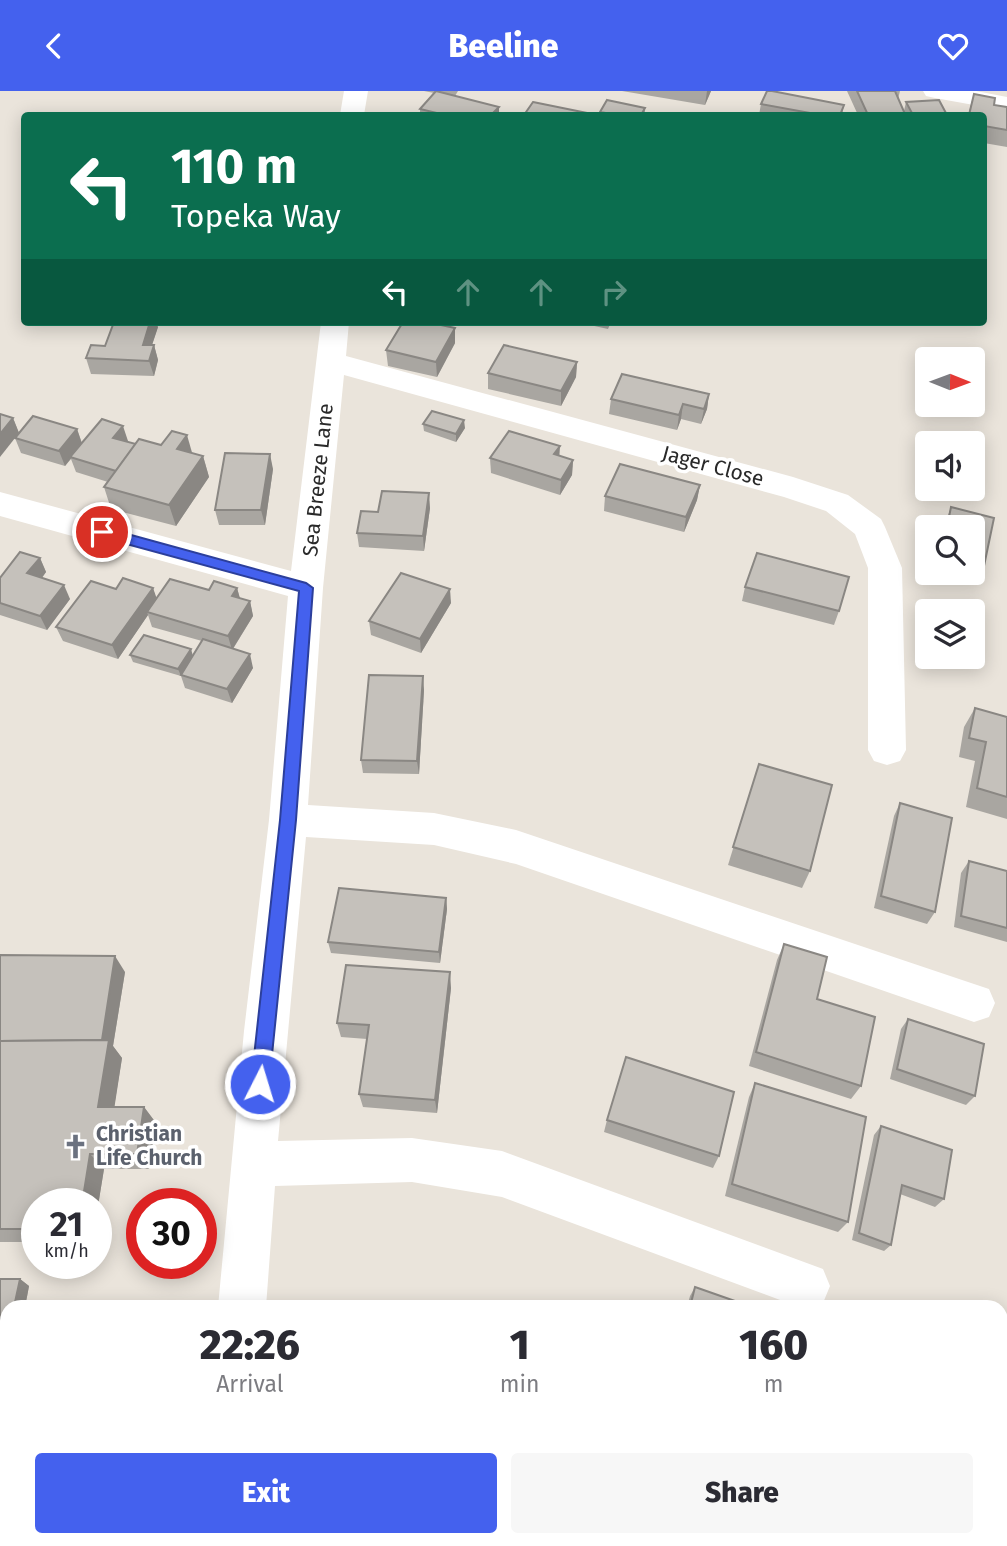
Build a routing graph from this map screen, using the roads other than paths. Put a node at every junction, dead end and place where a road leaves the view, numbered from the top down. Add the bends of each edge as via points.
1 (356, 91) edge
2 (935, 91) edge
3 (1007, 104) edge
4 (352, 112) edge
5 (335, 326) edge
6 (332, 362) junction
7 (0, 504) edge
8 (306, 588) junction
9 (887, 750) dead end
10 (288, 820) junction
11 (974, 1003) dead end
12 (254, 1164) junction
13 (806, 1286) dead end
14 (243, 1300) edge

1 - 4 street
2 - 3 street
5 - 6 street, Sea Breeze Lane
6 - 8 street, Sea Breeze Lane
6 - 9 street, Jager Close via 837,503 869,527 885,568
7 - 8 street
8 - 10 street, Sea Breeze Lane
10 - 11 street via 434,829 516,847
10 - 12 street, Sea Breeze Lane
12 - 13 street via 412,1160 502,1174
12 - 14 street, Sea Breeze Lane

